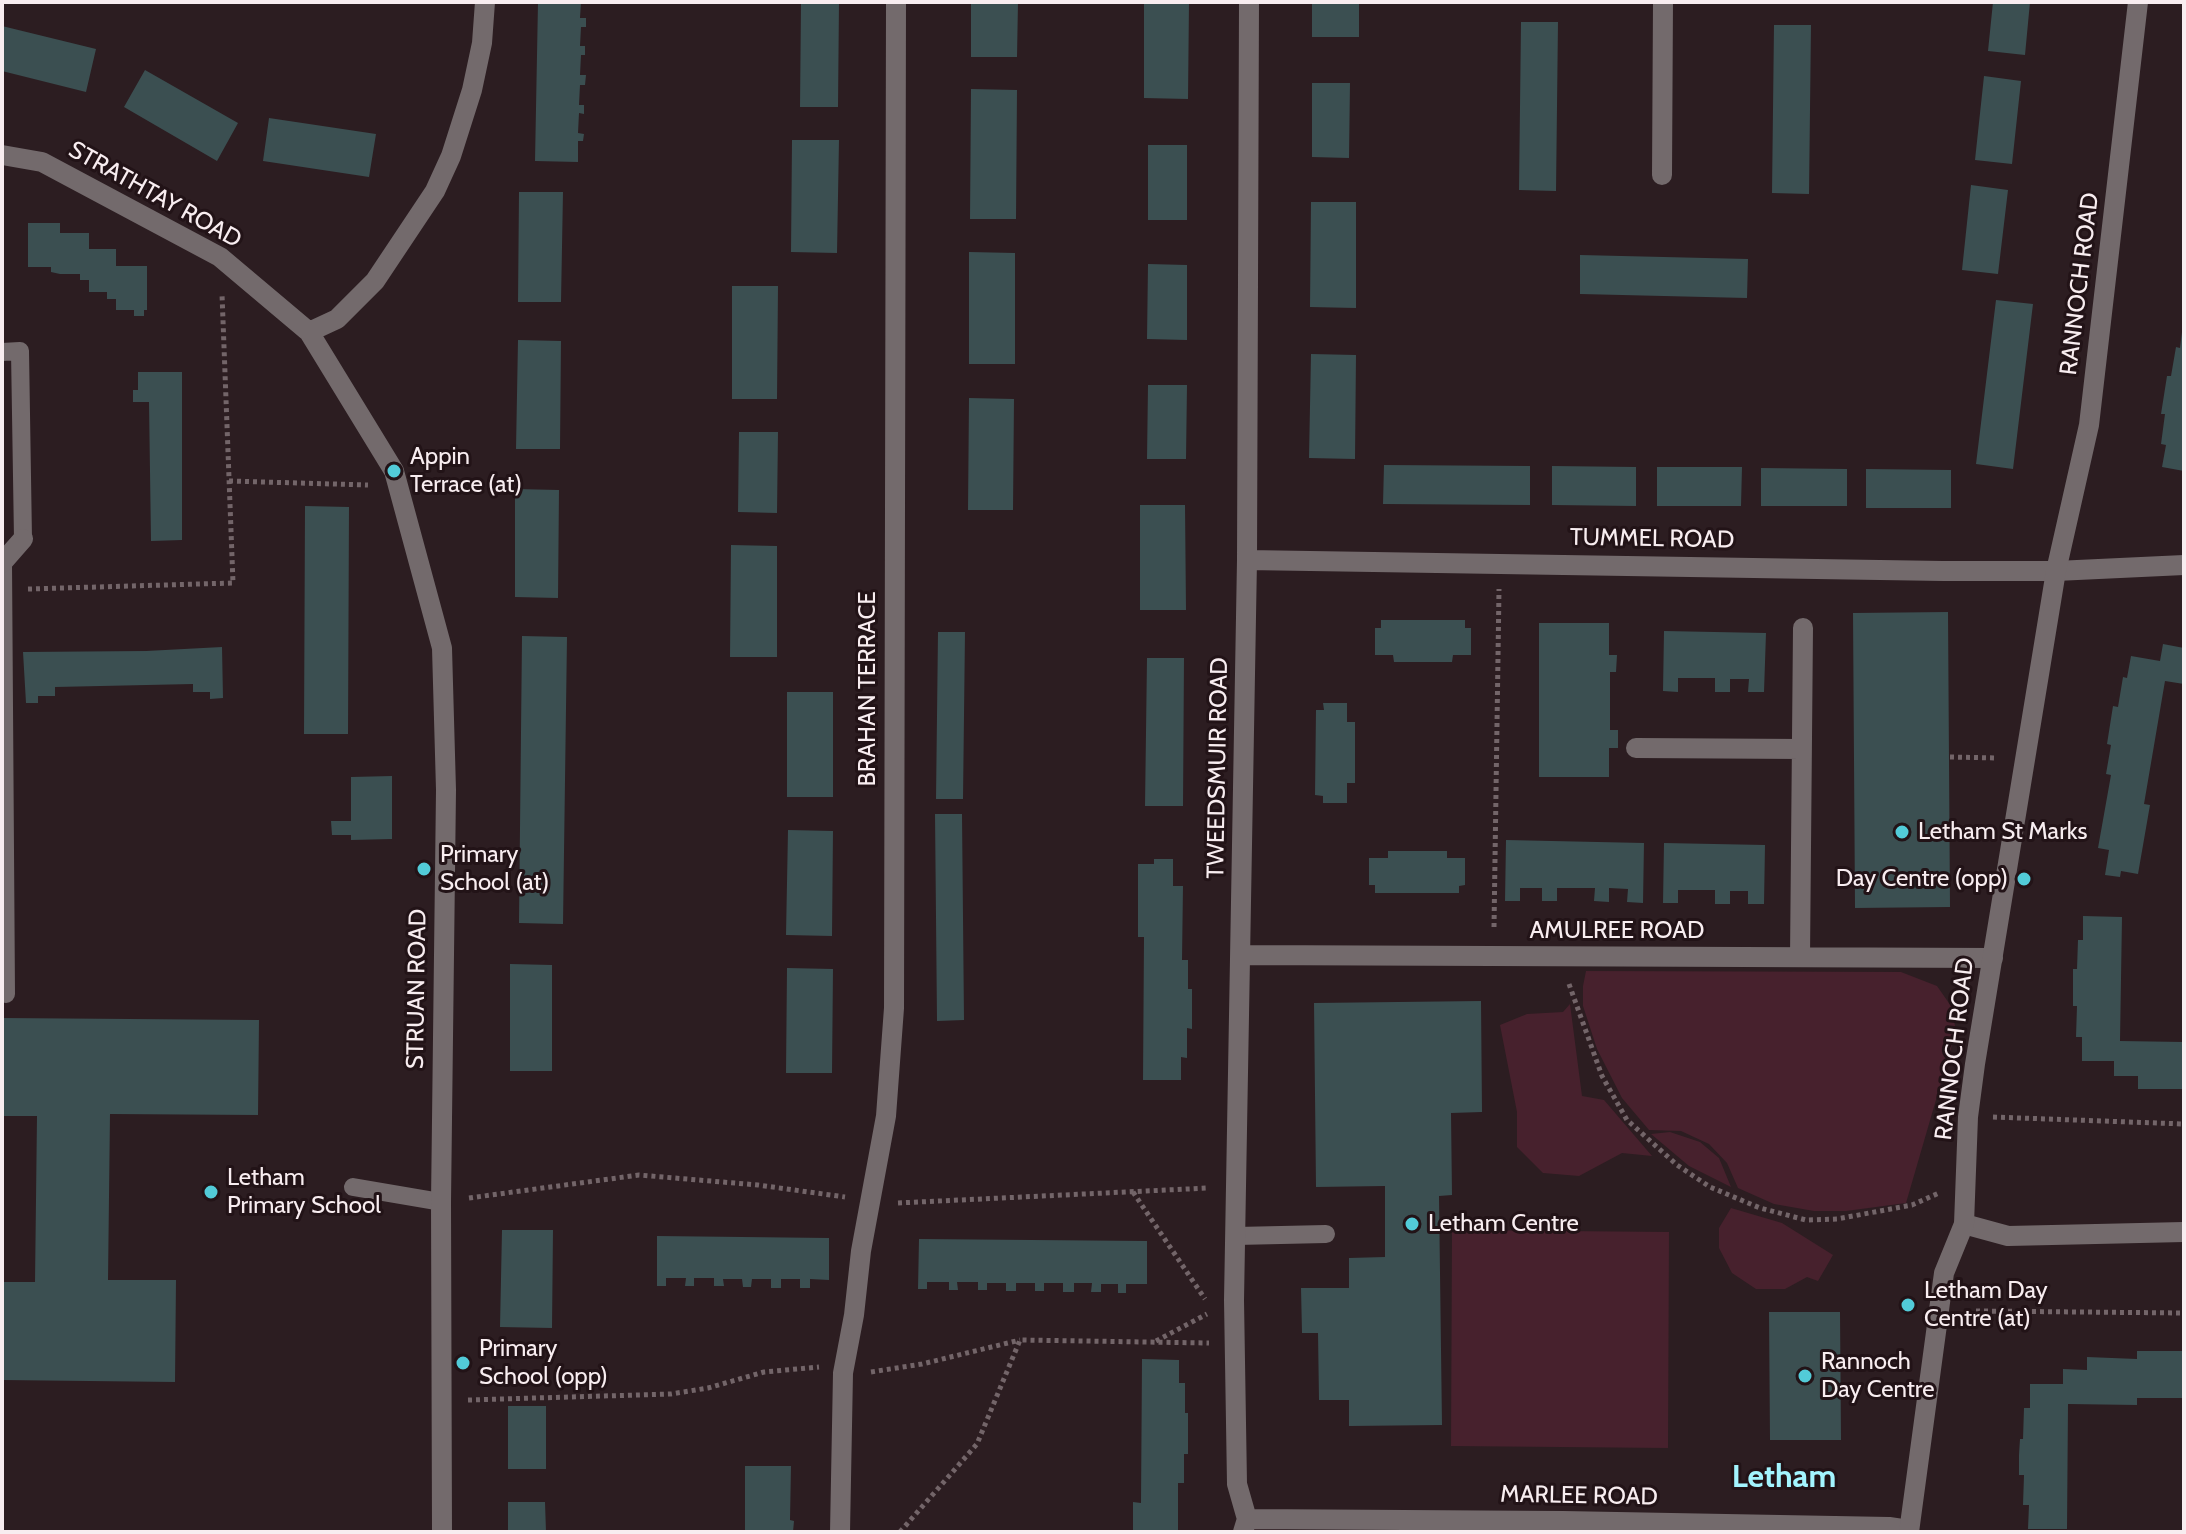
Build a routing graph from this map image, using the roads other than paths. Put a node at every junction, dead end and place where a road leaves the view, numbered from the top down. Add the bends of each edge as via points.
1 (485, 2) edge
2 (896, 2) edge
3 (1249, 2) edge
4 (1663, 2) edge
5 (2138, 2) edge
6 (2, 155) edge
7 (1662, 175) dead end
8 (309, 332) junction
9 (2, 352) edge
10 (23, 539) joint
11 (1247, 560) junction
12 (2, 563) edge
13 (2184, 565) edge
14 (2056, 571) junction
15 (3, 590) edge
16 (1803, 628) dead end
17 (1636, 748) dead end
18 (1802, 749) junction
19 (1241, 955) junction
20 (1800, 957) junction
21 (1993, 958) junction
22 (6, 994) dead end
23 (353, 1187) dead end
24 (441, 1202) junction
25 (1964, 1224) junction
26 (2184, 1232) edge
27 (1326, 1234) dead end
28 (1236, 1236) junction
29 (1245, 1526) edge
30 (1734, 1528) edge
31 (1909, 1531) edge
32 (442, 1532) edge
33 (840, 1532) edge

1 - 8 street via 472,90 435,191 375,281 337,319
2 - 33 street, BRAHAN TERRACE via 894,1008 886,1116 843,1373
3 - 11 street, TWEEDSMUIR ROAD
4 - 7 street
5 - 14 street, RANNOCH ROAD via 2089,425
6 - 8 street, STRATHTAY ROAD via 42,162 220,257
8 - 24 street, STRUAN ROAD via 394,471 442,648 446,790
9 - 10 lane via 20,351
10 - 12 street
11 - 14 street, TUMMEL ROAD
11 - 19 street, TWEEDSMUIR ROAD
12 - 15 lane
13 - 14 street
14 - 21 street, RANNOCH ROAD
15 - 22 lane
16 - 18 street
17 - 18 street
18 - 20 street
19 - 20 street, AMULREE ROAD
19 - 28 street, TWEEDSMUIR ROAD
20 - 21 street, AMULREE ROAD
21 - 25 street, RANNOCH ROAD via 1968,1117
23 - 24 lane
24 - 32 street, STRUAN ROAD
25 - 26 street via 2008,1236
25 - 31 street, RANNOCH ROAD via 1944,1273
27 - 28 lane
28 - 29 street, TWEEDSMUIR ROAD via 1237,1484
29 - 30 street, MARLEE ROAD via 1446,1519
30 - 31 street, MARLEE ROAD

